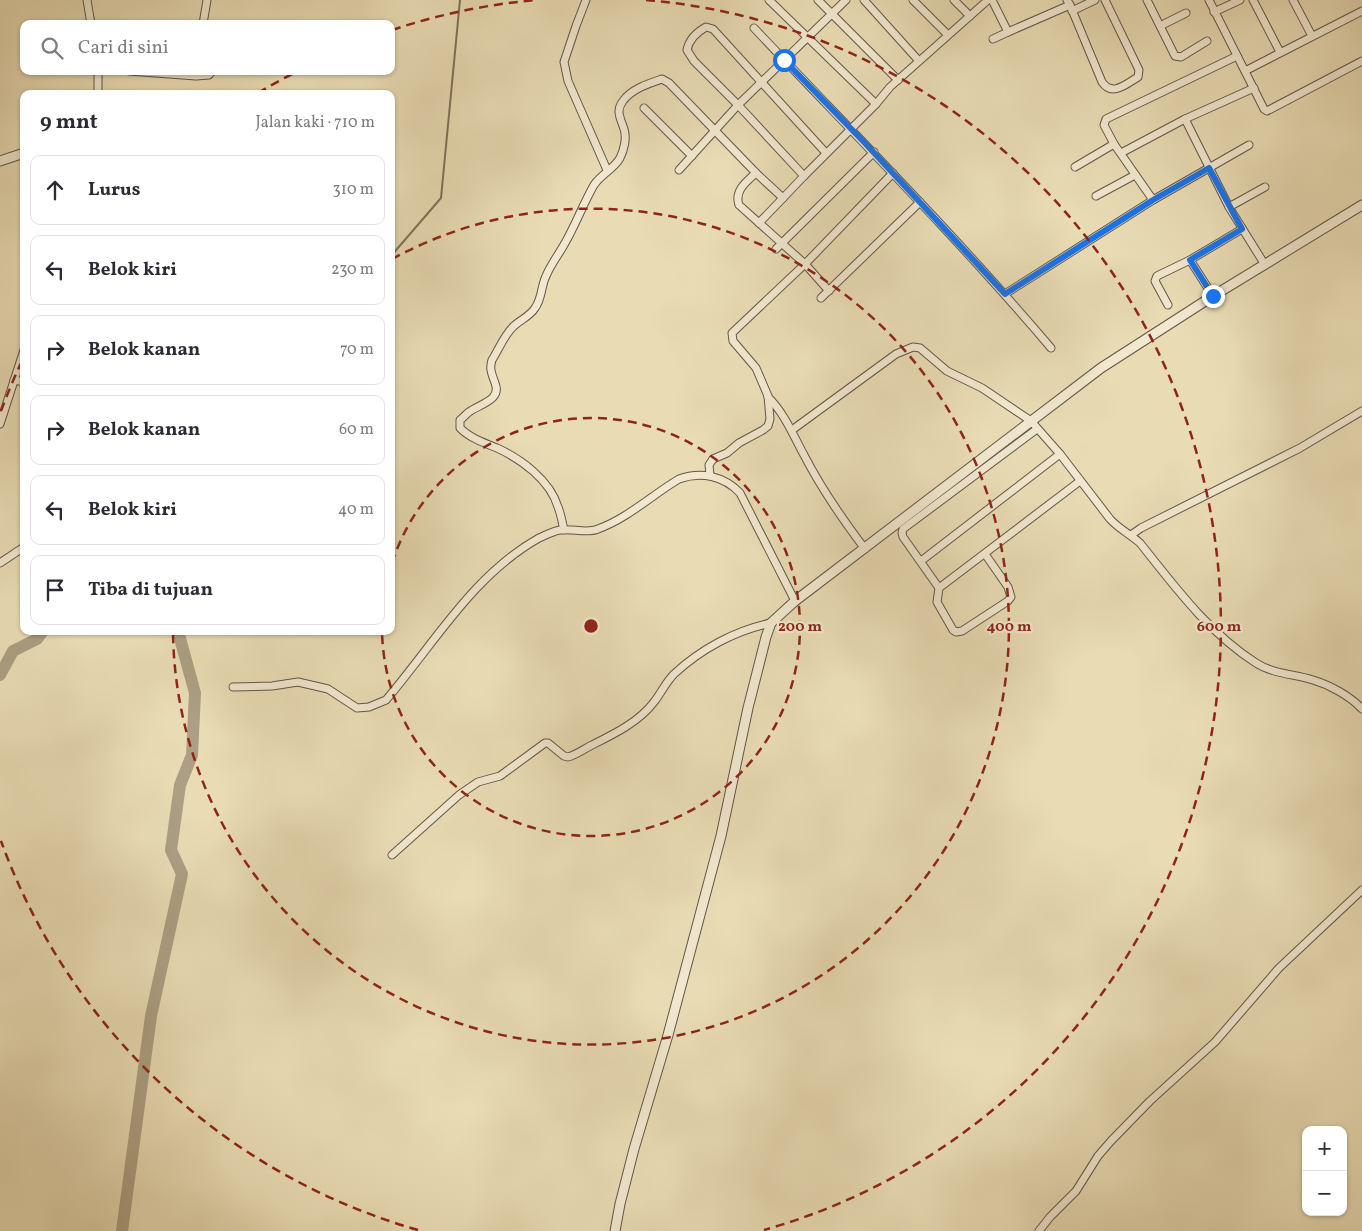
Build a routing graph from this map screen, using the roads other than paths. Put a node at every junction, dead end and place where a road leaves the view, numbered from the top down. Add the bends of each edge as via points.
1 (88, 0) edge
2 (207, 0) edge
3 (586, 0) edge
4 (769, 0) edge
5 (818, 0) edge
6 (846, 0) edge
7 (864, 0) edge
8 (913, 0) edge
9 (954, 0) edge
10 (988, 0) edge
11 (992, 0) edge
12 (1095, 0) edge
13 (1105, 0) edge
14 (1147, 0) edge
15 (1209, 0) edge
16 (1240, 0) edge
17 (1253, 0) edge
18 (1293, 0) edge
19 (1070, 5) edge
20 (1214, 12) junction
21 (1362, 12) edge
22 (1186, 13) dead end
23 (832, 14) junction
24 (970, 16) junction
25 (90, 20) edge
26 (204, 20) edge
27 (1160, 26) junction
28 (754, 28) dead end
29 (1008, 32) junction
30 (948, 35) junction
31 (1312, 36) junction
32 (807, 37) junction
33 (993, 39) dead end
34 (1207, 41) dead end
35 (1280, 52) junction
36 (1236, 56) junction
37 (784, 60) junction
38 (919, 61) junction
39 (1362, 61) edge
40 (1245, 71) junction
41 (98, 75) edge
42 (183, 75) edge
43 (209, 75) edge
44 (898, 80) junction
45 (761, 82) junction
46 (1254, 88) junction
47 (98, 90) edge
48 (876, 104) junction
49 (738, 105) junction
50 (644, 108) dead end
51 (1184, 119) junction
52 (715, 130) junction
53 (851, 130) junction
54 (1114, 144) junction
55 (1249, 145) dead end
56 (874, 152) junction
57 (826, 153) junction
58 (1121, 153) junction
59 (20, 154) edge
60 (692, 156) junction
61 (0, 160) edge
62 (1075, 167) dead end
63 (1209, 168) junction
64 (607, 170) junction
65 (680, 170) dead end
66 (756, 173) junction
67 (893, 174) junction
68 (1135, 175) junction
69 (804, 176) junction
70 (1265, 188) dead end
71 (1096, 196) dead end
72 (782, 198) junction
73 (1153, 200) junction
74 (920, 202) junction
75 (1362, 205) edge
76 (1229, 207) junction
77 (759, 223) junction
78 (1242, 229) junction
79 (782, 243) junction
80 (776, 249) dead end
81 (1190, 260) junction
82 (805, 264) junction
83 (1264, 265) junction
84 (829, 291) junction
85 (1005, 294) junction
86 (1213, 296) junction
87 (821, 298) dead end
88 (1168, 305) dead end
89 (1051, 348) dead end
90 (20, 362) edge
91 (14, 380) junction
92 (20, 381) edge
93 (768, 396) junction
94 (2, 411) edge
95 (1362, 411) edge
96 (1031, 421) junction
97 (0, 424) edge
98 (1037, 429) junction
99 (792, 430) junction
100 (1060, 454) junction
101 (710, 475) junction
102 (1080, 481) junction
103 (564, 530) junction
104 (1131, 535) junction
105 (864, 549) junction
106 (20, 550) edge
107 (985, 554) junction
108 (921, 561) junction
109 (0, 562) edge
110 (939, 588) junction
111 (795, 601) junction
112 (771, 623) junction
113 (233, 687) dead end
114 (1362, 709) edge
115 (392, 855) dead end
116 (1362, 890) edge
117 (615, 1231) edge
118 (1039, 1231) edge

1 - 25 street
2 - 26 street
3 - 64 street via 564,62 568,81
4 - 32 street
5 - 23 street
6 - 23 street
7 - 38 street
8 - 30 street
9 - 24 street
10 - 24 street
11 - 29 street
12 - 19 street
13 - 19 street via 1139,70 1138,77 1111,90 1102,82
14 - 27 street
15 - 20 street
16 - 20 street
17 - 35 street
18 - 31 street
19 - 29 street
20 - 36 street
21 - 31 street
22 - 27 street
23 - 32 street
23 - 44 street
24 - 30 street
27 - 34 street via 1175,56 1181,57
28 - 37 street
29 - 33 street
30 - 38 street
31 - 35 street
32 - 37 street
32 - 48 street
35 - 40 street
36 - 40 street
36 - 54 street via 1106,119 1104,125
37 - 45 street
37 - 53 street
38 - 44 street
39 - 46 street via 1267,111
40 - 46 street
41 - 47 street
42 - 43 street
44 - 48 street
45 - 49 street
45 - 49 street via 713,29 706,27 688,43 686,50 690,56
45 - 57 street
46 - 51 street
48 - 53 street
49 - 52 street
49 - 69 street
50 - 60 street
51 - 58 street
51 - 63 street
52 - 60 street
52 - 64 street via 662,78 643,86 621,103 619,115 626,141 621,157 615,166
52 - 66 street
53 - 56 street
53 - 57 street
54 - 58 street
54 - 62 street
55 - 63 street
56 - 67 street
56 - 79 street
57 - 69 street
58 - 68 street
59 - 61 street
60 - 65 street
63 - 73 street
63 - 76 street
64 - 103 street via 596,183 546,276 535,308 514,326 492,360 490,366 497,392 492,399 460,420 460,428 466,434 510,454 529,467 554,497
66 - 72 street
66 - 77 street via 736,198 739,205
67 - 74 street
67 - 82 street
68 - 71 street
68 - 73 street
69 - 72 street
70 - 76 street
72 - 77 street
73 - 85 street
74 - 84 street
74 - 85 street
75 - 83 street
76 - 78 street
77 - 79 street
78 - 81 street
78 - 83 street
79 - 80 street
79 - 82 street
81 - 86 street
81 - 88 street via 1156,278
82 - 84 street
82 - 93 street via 732,333 733,341 756,368
83 - 86 street
84 - 87 street
85 - 89 street
86 - 96 street via 1101,368
90 - 91 street
91 - 92 street
91 - 94 street
93 - 99 street
93 - 101 street via 768,426 713,459 709,465
94 - 97 street
95 - 104 street via 1300,448
96 - 98 street
96 - 99 street via 982,388 947,371 920,348 913,347 896,354
96 - 105 street
98 - 100 street
98 - 108 street via 903,528 903,537
99 - 105 street via 834,505
100 - 102 street
100 - 108 street
101 - 103 street via 679,479 598,529 588,532
101 - 111 street via 730,484 740,493
102 - 104 street via 1116,526
102 - 107 street
103 - 113 street via 538,539 491,574 460,607 386,700 357,708 328,689 298,682
104 - 114 street via 1213,629 1255,662 1268,669 1322,684 1345,695
105 - 111 street
106 - 109 street
107 - 110 street
107 - 110 street via 1010,590 1012,597 1008,601 956,632 937,602
108 - 110 street
111 - 112 street
112 - 115 street via 748,628 699,654 667,682 654,703 627,727 568,757 545,743 500,776 478,782
112 - 117 street via 748,708 721,836 632,1158
116 - 118 street via 1279,968 1215,1042 1111,1141 1076,1191

